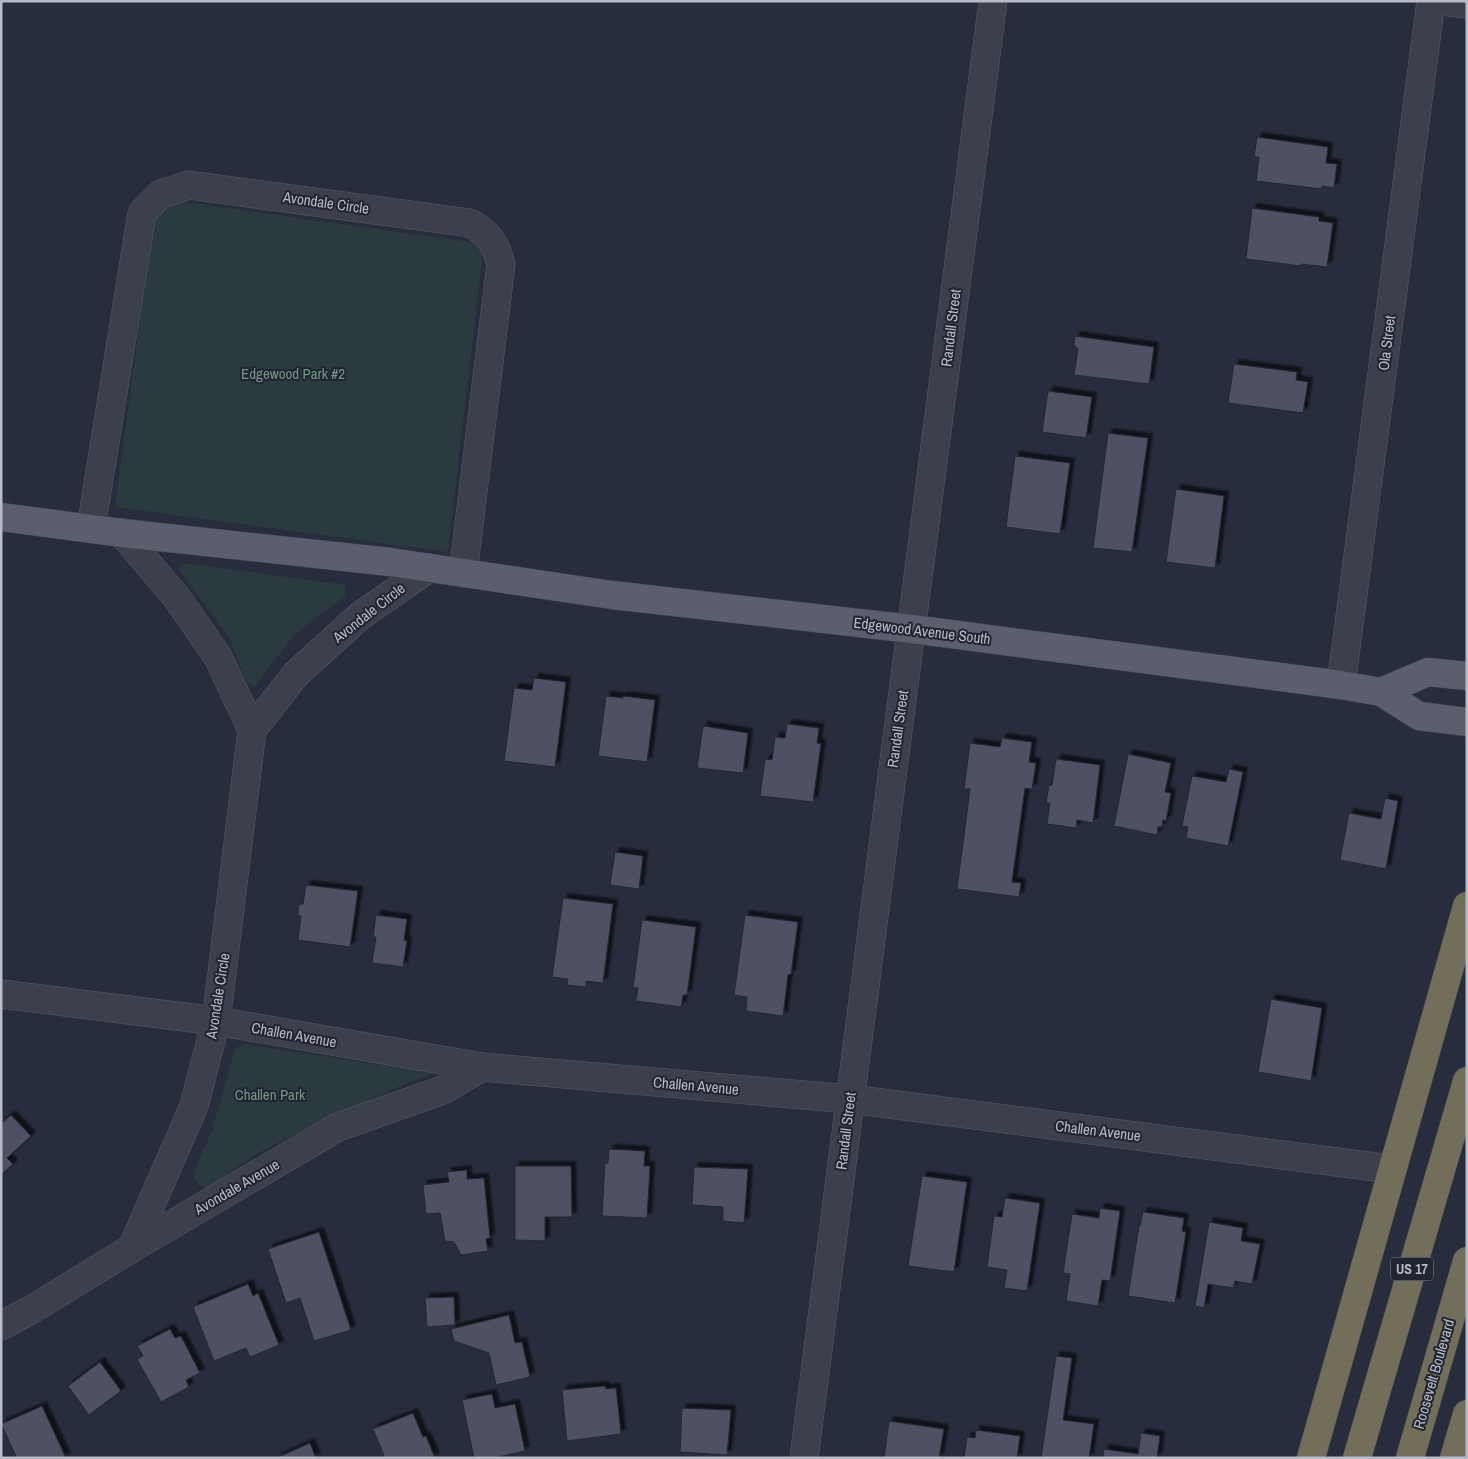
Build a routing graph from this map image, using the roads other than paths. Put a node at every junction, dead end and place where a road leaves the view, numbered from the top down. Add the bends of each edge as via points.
1 (993, 1) edge
2 (1431, 1) edge
3 (1442, 1) edge
4 (1467, 4) edge
5 (1, 517) edge
6 (91, 528) junction
7 (122, 533) junction
8 (429, 568) junction
9 (462, 572) junction
10 (912, 629) junction
11 (1467, 676) edge
12 (1341, 685) junction
13 (1381, 692) junction
14 (1467, 722) edge
15 (252, 730) junction
16 (1467, 906) edge
17 (1, 994) edge
18 (216, 1021) junction
19 (482, 1067) junction
20 (1467, 1081) edge
21 (850, 1099) junction
22 (1391, 1169) junction
23 (132, 1248) junction
24 (1467, 1261) edge
25 (1, 1326) edge
26 (1467, 1414) edge
27 (804, 1458) edge
28 (1311, 1458) edge
29 (1357, 1458) edge
30 (1410, 1458) edge
31 (1454, 1458) edge

1 - 10 street, Randall Street
2 - 12 street, Ola Street
3 - 4 street
5 - 6 main road
6 - 7 main road, Avondale Circle
6 - 9 street, Avondale Circle via 142,213 161,194 189,185 470,222 485,232 497,248 501,264
7 - 8 main road, Avondale Circle
7 - 15 street via 176,598 218,657
8 - 9 main road, Avondale Circle
8 - 15 street, Avondale Circle via 360,616 296,674
9 - 10 main road, Edgewood Avenue South via 612,595
10 - 12 main road, Edgewood Avenue South
10 - 21 street, Randall Street
11 - 13 main road via 1428,672
12 - 13 main road, Edgewood Avenue South
13 - 14 main road, Edgewood Avenue South via 1419,716
15 - 18 street, Avondale Circle
16 - 22 highway
17 - 18 street, Challen Avenue
18 - 19 street, Challen Avenue
18 - 23 street, Avondale Circle via 194,1106
19 - 21 street, Challen Avenue
19 - 23 street, Avondale Avenue via 443,1090 338,1127
20 - 29 highway, US 17
21 - 22 street, Challen Avenue
21 - 27 street, Randall Street
22 - 28 highway
23 - 25 street, Avondale Avenue
24 - 30 highway, Roosevelt Boulevard
26 - 31 highway

